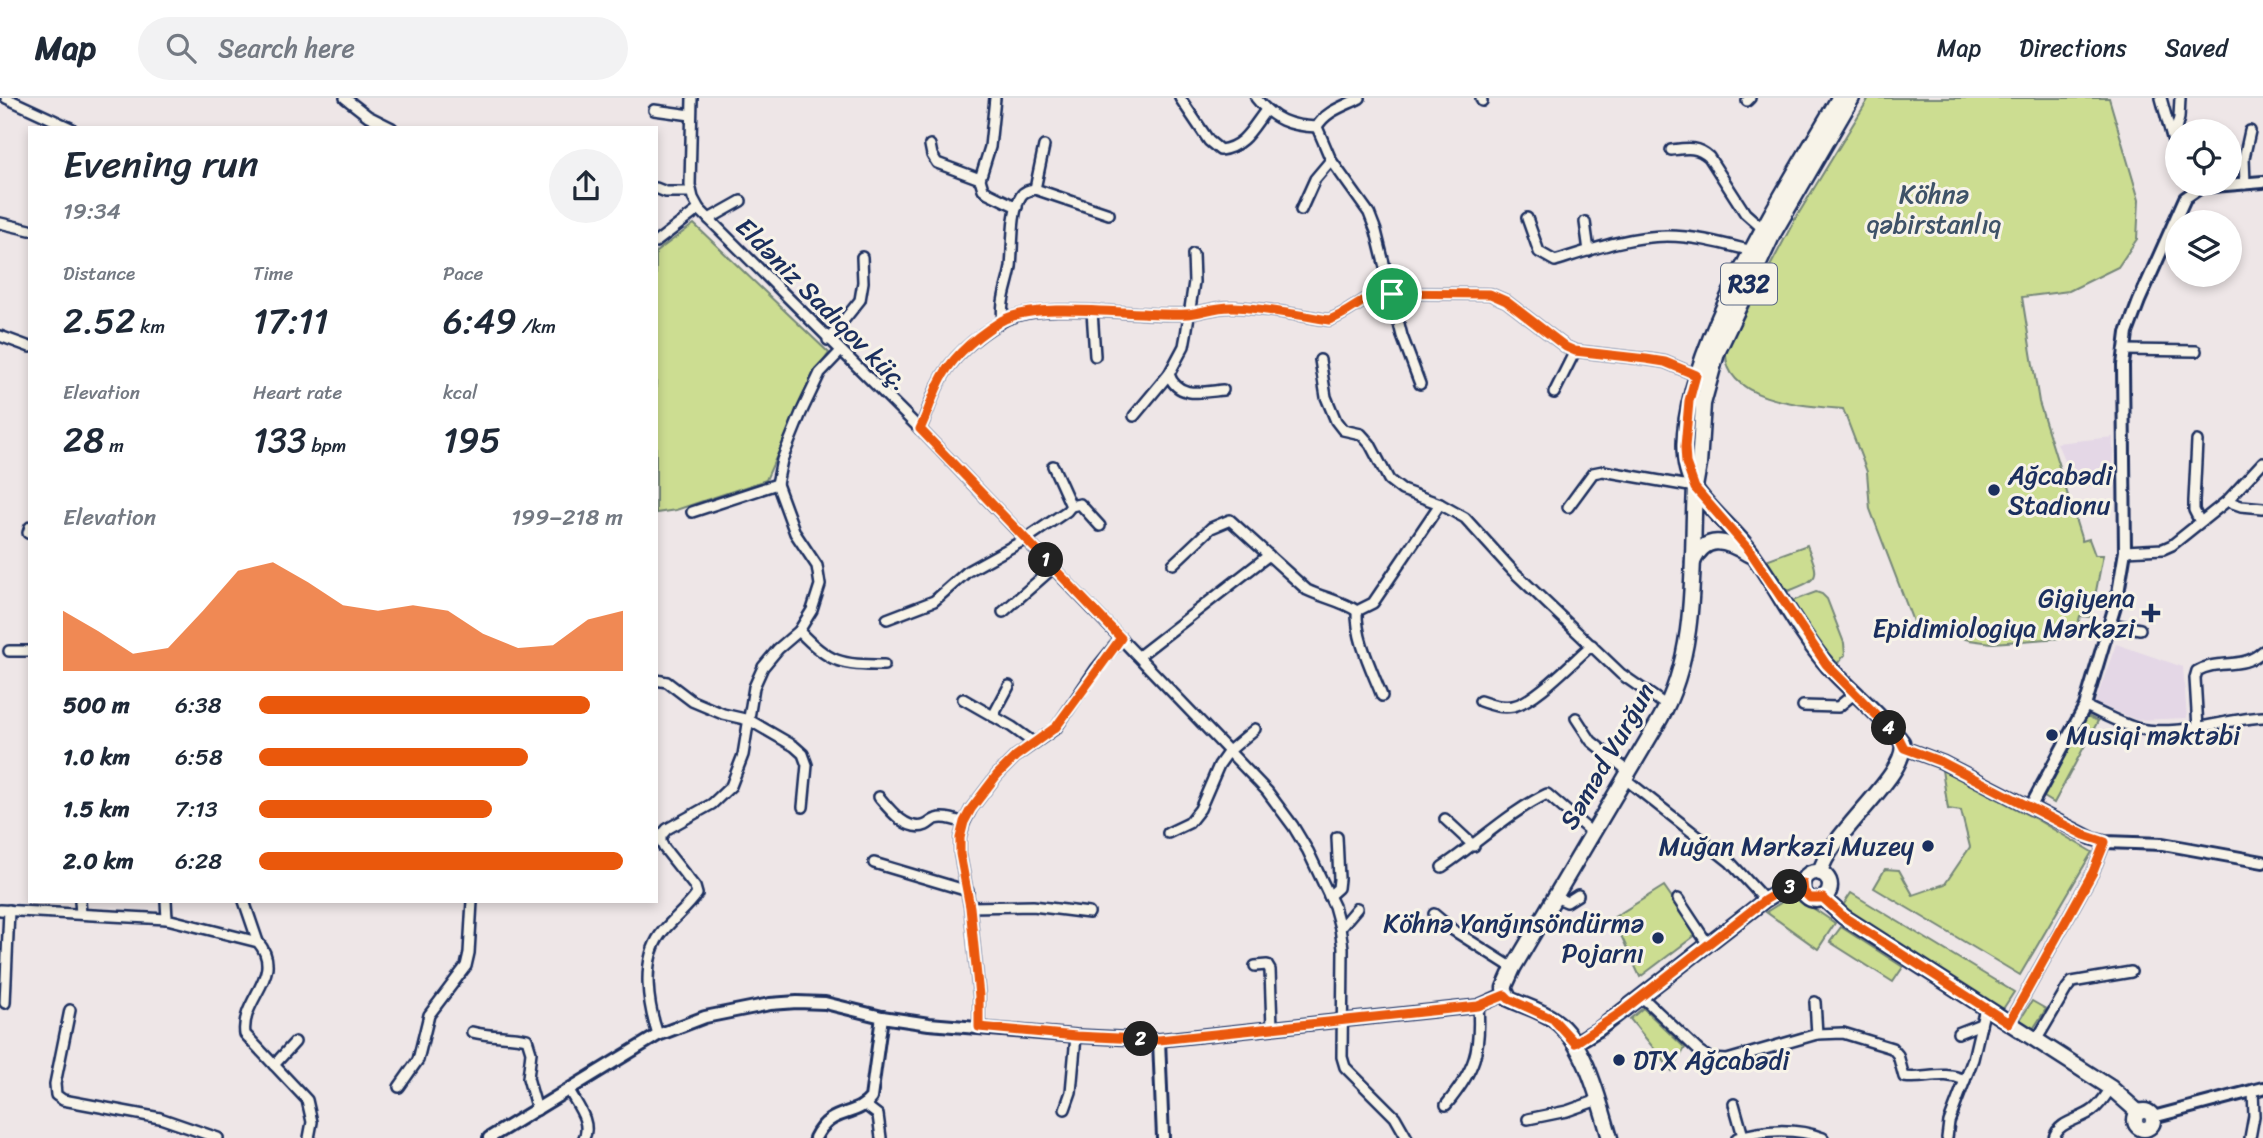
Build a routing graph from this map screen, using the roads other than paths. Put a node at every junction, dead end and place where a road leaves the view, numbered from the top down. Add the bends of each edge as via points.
1 (6, 98) edge
2 (346, 98) edge
3 (692, 98) edge
4 (995, 98) edge
5 (1180, 98) edge
6 (1256, 98) edge
7 (1360, 98) edge
8 (1848, 98) edge
9 (2161, 98) edge
10 (2180, 98) edge
11 (654, 110) dead end
12 (1266, 110) junction
13 (691, 115) junction
14 (2167, 119) edge
15 (2179, 119) edge
16 (67, 126) edge
17 (389, 126) edge
18 (1317, 127) junction
19 (2250, 131) dead end
20 (930, 145) dead end
21 (1044, 146) dead end
22 (1671, 150) dead end
23 (1331, 160) junction
24 (980, 180) junction
25 (2263, 182) edge
26 (2242, 184) edge
27 (2245, 184) junction
28 (658, 189) edge
29 (1035, 189) junction
30 (691, 192) junction
31 (2186, 196) edge
32 (741, 201) dead end
33 (1017, 207) junction
34 (699, 209) junction
35 (1301, 210) dead end
36 (1109, 214) dead end
37 (1527, 218) dead end
38 (709, 219) junction
39 (1585, 222) dead end
40 (0, 223) edge
41 (1763, 229) junction
42 (28, 230) edge
43 (658, 240) edge
44 (1589, 251) junction
45 (1752, 251) junction
46 (1193, 254) dead end
47 (862, 257) dead end
48 (1392, 294) junction
49 (1092, 311) junction
50 (1189, 314) junction
51 (1003, 320) junction
52 (0, 336) edge
53 (828, 340) junction
54 (28, 346) edge
55 (2124, 350) junction
56 (1575, 351) junction
57 (2196, 351) dead end
58 (840, 352) junction
59 (1095, 356) dead end
60 (1321, 360) dead end
61 (1168, 374) junction
62 (1696, 375) junction
63 (1420, 383) dead end
64 (1223, 390) dead end
65 (1554, 393) dead end
66 (1134, 416) dead end
67 (920, 429) junction
68 (2197, 441) dead end
69 (2263, 462) edge
70 (1053, 466) dead end
71 (777, 484) junction
72 (1695, 488) junction
73 (2227, 501) junction
74 (1440, 505) junction
75 (1071, 506) junction
76 (1568, 507) dead end
77 (2263, 508) edge
78 (692, 512) dead end
79 (2200, 522) junction
80 (1100, 526) dead end
81 (1026, 539) junction
82 (2124, 551) junction
83 (1269, 555) junction
84 (1758, 562) junction
85 (1173, 564) dead end
86 (1691, 567) junction
87 (1054, 568) junction
88 (1357, 611) junction
89 (1003, 612) dead end
90 (887, 619) dead end
91 (2111, 624) junction
92 (2140, 629) dead end
93 (799, 631) junction
94 (1121, 638) junction
95 (1592, 645) junction
96 (9, 651) dead end
97 (28, 651) edge
98 (2263, 651) edge
99 (1139, 656) junction
100 (884, 665) dead end
101 (658, 680) edge
102 (1009, 686) dead end
103 (1855, 693) junction
104 (1382, 696) dead end
105 (963, 699) dead end
106 (1480, 701) dead end
107 (1667, 706) junction
108 (1803, 706) dead end
109 (2085, 706) junction
110 (993, 716) junction
111 (2263, 717) edge
112 (1576, 718) dead end
113 (749, 720) junction
114 (2198, 728) junction
115 (1255, 729) dead end
116 (1034, 743) junction
117 (1904, 748) junction
118 (1229, 751) junction
119 (1626, 775) junction
120 (879, 797) dead end
121 (2031, 806) junction
122 (803, 807) dead end
123 (1445, 820) dead end
124 (964, 822) junction
125 (1168, 833) dead end
126 (1592, 833) junction
127 (658, 836) edge
128 (1337, 837) dead end
129 (2105, 842) junction
130 (1474, 846) junction
131 (2263, 862) edge
132 (874, 863) dead end
133 (1442, 867) dead end
134 (1820, 873) junction
135 (1803, 883) junction
136 (968, 891) junction
137 (1578, 895) dead end
138 (1329, 896) junction
139 (1555, 897) junction
140 (1823, 898) junction
141 (1678, 899) dead end
142 (1765, 900) junction
143 (80, 903) edge
144 (166, 903) edge
145 (245, 903) edge
146 (472, 903) edge
147 (970, 907) junction
148 (1357, 908) dead end
149 (5, 910) edge
150 (1089, 913) dead end
151 (81, 914) junction
152 (1434, 914) dead end
153 (167, 919) junction
154 (1340, 928) junction
155 (258, 942) junction
156 (1707, 943) junction
157 (1255, 966) dead end
158 (1513, 968) junction
159 (2131, 972) dead end
160 (1505, 995) junction
161 (1641, 996) junction
162 (1815, 1002) dead end
163 (5, 1003) dead end
164 (1478, 1006) junction
165 (1985, 1008) junction
166 (70, 1010) dead end
167 (882, 1017) junction
168 (1341, 1019) junction
169 (2009, 1023) junction
170 (1981, 1024) junction
171 (979, 1027) junction
172 (1272, 1027) junction
173 (472, 1032) dead end
174 (1958, 1033) dead end
175 (1817, 1034) junction
176 (658, 1035) junction
177 (1076, 1036) junction
178 (2037, 1039) junction
179 (1159, 1040) junction
180 (295, 1041) dead end
181 (1575, 1043) junction
182 (274, 1065) junction
183 (1965, 1080) junction
184 (399, 1087) dead end
185 (2111, 1088) junction
186 (2258, 1089) edge
187 (569, 1090) junction
188 (1598, 1100) junction
189 (1734, 1104) dead end
190 (865, 1105) junction
191 (1446, 1105) dead end
192 (1065, 1109) dead end
193 (537, 1110) junction
194 (1528, 1119) dead end
195 (2152, 1128) edge
196 (1788, 1135) edge
197 (1740, 1137) edge
198 (218, 1138) edge
199 (309, 1138) edge
200 (489, 1138) edge
201 (584, 1138) edge
202 (815, 1138) edge
203 (881, 1138) edge
204 (1163, 1138) edge
205 (1407, 1138) edge
206 (1610, 1138) edge
207 (1823, 1138) edge
208 (1947, 1138) edge
209 (2054, 1138) edge
210 (2250, 1138) edge

1 - 16 street
2 - 17 street
3 - 13 street, Eldəniz Sadıqov küç.
4 - 24 street via 990,147
5 - 12 street via 1209,141 1220,149 1242,142
6 - 12 street
7 - 18 street via 1328,114
8 - 41 main road, Səməd Vurğun / R32
8 - 72 main road, Səməd Vurğun / R32 via 1773,234 1717,353 1703,404
9 - 14 street
10 - 15 street
11 - 13 street
12 - 18 street via 1282,122
13 - 30 street, Eldəniz Sadıqov küç.
18 - 23 street
19 - 27 street
20 - 24 street via 937,163
21 - 29 street
22 - 41 street via 1702,150 1745,213
23 - 35 street via 1315,179
23 - 48 street via 1369,213
24 - 33 street via 988,193
25 - 27 street
26 - 27 street
28 - 30 street
29 - 33 street via 1021,195
29 - 36 street
30 - 34 street, Eldəniz Sadıqov küç.
31 - 55 street via 2138,301
32 - 38 street
33 - 51 street via 1010,270 1002,295
34 - 38 street, Eldəniz Sadıqov küç.
34 - 43 street
37 - 44 street via 1539,252 1546,258 1555,261
38 - 53 street, Eldəniz Sadıqov küç.
39 - 44 street
40 - 42 street
41 - 45 main road, Səməd Vurğun / R32
44 - 45 street via 1665,236 1706,239
45 - 62 main road, Səməd Vurğun / R32
46 - 50 street
47 - 53 street via 860,300
48 - 50 street via 1378,293 1329,320 1234,307
48 - 56 street via 1490,294
48 - 63 street
49 - 50 street
49 - 51 street via 1026,312
49 - 59 street
50 - 61 street via 1184,346
51 - 67 street via 950,364
52 - 54 street
53 - 58 street, Eldəniz Sadıqov küç.
55 - 57 street
55 - 82 street
56 - 62 street via 1665,362
56 - 65 street
58 - 67 street, Eldəniz Sadıqov küç.
58 - 71 street via 820,373 782,460
60 - 74 street via 1326,397 1343,430 1360,434 1370,444 1389,480
61 - 64 street via 1171,382 1190,393
61 - 66 street
62 - 72 main road, Səməd Vurğun via 1685,447
67 - 81 street, Eldəniz Sadıqov küç.
68 - 79 street via 2194,501
69 - 73 street
70 - 75 street
71 - 78 street
71 - 93 street via 795,533 817,566 820,585
72 - 76 street via 1603,471 1593,473
72 - 84 main road
72 - 86 main road, Səməd Vurğun
73 - 77 street
73 - 79 street
74 - 88 street via 1373,603
74 - 95 street via 1465,518 1513,571
75 - 80 street via 1080,504
75 - 81 street
79 - 82 street via 2163,549
81 - 87 street, Eldəniz Sadıqov küç.
81 - 90 street via 968,571 934,601
82 - 91 street
83 - 85 street via 1230,520 1211,528
83 - 88 street via 1307,590
83 - 99 street
84 - 86 main road via 1735,546 1718,542 1702,548
84 - 103 main road via 1820,656
86 - 107 main road, Səməd Vurğun via 1688,629
87 - 89 street
87 - 94 street, Eldəniz Sadıqov küç.
88 - 104 street via 1357,624
91 - 92 street
91 - 109 street
93 - 100 street via 829,657 851,665
93 - 113 street via 763,667 754,687
94 - 99 street, Eldəniz Sadıqov küç.
94 - 116 street via 1056,727
95 - 106 street via 1538,693 1516,705 1493,706
95 - 107 street via 1621,674
96 - 97 street
98 - 114 street via 2245,663 2197,671
99 - 118 street, Eldəniz Sadıqov küç.
101 - 113 street via 692,701
102 - 110 street
103 - 108 street via 1838,707
103 - 117 main road
105 - 110 street
107 - 119 main road, Səməd Vurğun
109 - 114 street via 2136,727
109 - 121 street
110 - 116 street
111 - 114 street
112 - 119 street via 1591,741
113 - 122 street via 803,754 807,765
113 - 127 street via 731,786 712,804
115 - 118 street
116 - 124 street via 997,775
117 - 121 street
117 - 134 main road via 1894,772 1829,850
118 - 125 street via 1200,809 1189,823
118 - 138 street, Eldəniz Sadıqov küç. via 1293,826
119 - 126 main road, Səməd Vurğun
119 - 142 street via 1730,862
120 - 124 street via 896,817 915,826 942,818
121 - 129 street
123 - 130 street
124 - 136 street via 960,854
126 - 130 street via 1547,794
126 - 139 main road, Səməd Vurğun
127 - 176 street via 697,894 653,946 649,995
128 - 138 street via 1338,888
129 - 131 street via 2163,844
129 - 169 street
130 - 133 street
132 - 136 street
134 - 135 main road via 1807,876
134 - 140 main road via 1830,884
135 - 140 main road via 1806,896
135 - 142 main road
136 - 147 street
137 - 139 street via 1567,902
138 - 154 street, Eldəniz Sadıqov küç.
139 - 158 main road, Səməd Vurğun
140 - 165 main road via 1844,917
141 - 156 street
142 - 156 main road
143 - 151 street
144 - 153 street
145 - 155 street
146 - 184 street via 466,966 429,1015 418,1060
147 - 150 street via 1033,906
147 - 171 street
148 - 154 street
149 - 151 street
149 - 163 street
151 - 153 street
152 - 158 street
153 - 155 street
154 - 168 street, Eldəniz Sadıqov küç.
155 - 182 street via 267,953 268,965 243,1025 245,1034
156 - 161 main road
157 - 172 street via 1267,965 1270,971
158 - 160 main road, Səməd Vurğun
159 - 178 street via 2072,982
160 - 164 street
160 - 181 main road via 1553,1019
161 - 175 street via 1712,1059 1727,1060
161 - 181 main road
162 - 175 street
164 - 168 street
164 - 191 street via 1477,1052 1464,1084
165 - 169 main road
165 - 170 street
166 - 198 street via 56,1095 160,1118
167 - 171 street
167 - 176 street via 825,1003 770,1004 705,1017
167 - 190 street via 873,1090
168 - 172 street
168 - 205 street, Eldəniz Sadıqov küç. via 1345,1067 1395,1117
169 - 178 main road
170 - 174 street
170 - 183 street
171 - 177 street
172 - 179 street
173 - 193 street via 527,1039 531,1052 528,1078
175 - 183 street via 1843,1033 1892,1048 1907,1078 1941,1074
176 - 187 street
177 - 179 street
177 - 192 street via 1072,1091
178 - 185 main road
179 - 204 street
180 - 182 street
181 - 188 main road
182 - 199 street via 307,1100 312,1122
183 - 208 street
185 - 195 main road via 2138,1112 2137,1126
185 - 209 street via 2092,1112 2056,1130
186 - 195 street
186 - 210 street
187 - 193 street
187 - 201 street via 586,1121
188 - 194 street
188 - 206 main road
189 - 197 street
190 - 202 street via 831,1117
190 - 203 street via 878,1115
193 - 200 street
196 - 197 street via 1776,1131
196 - 207 street via 1810,1133

